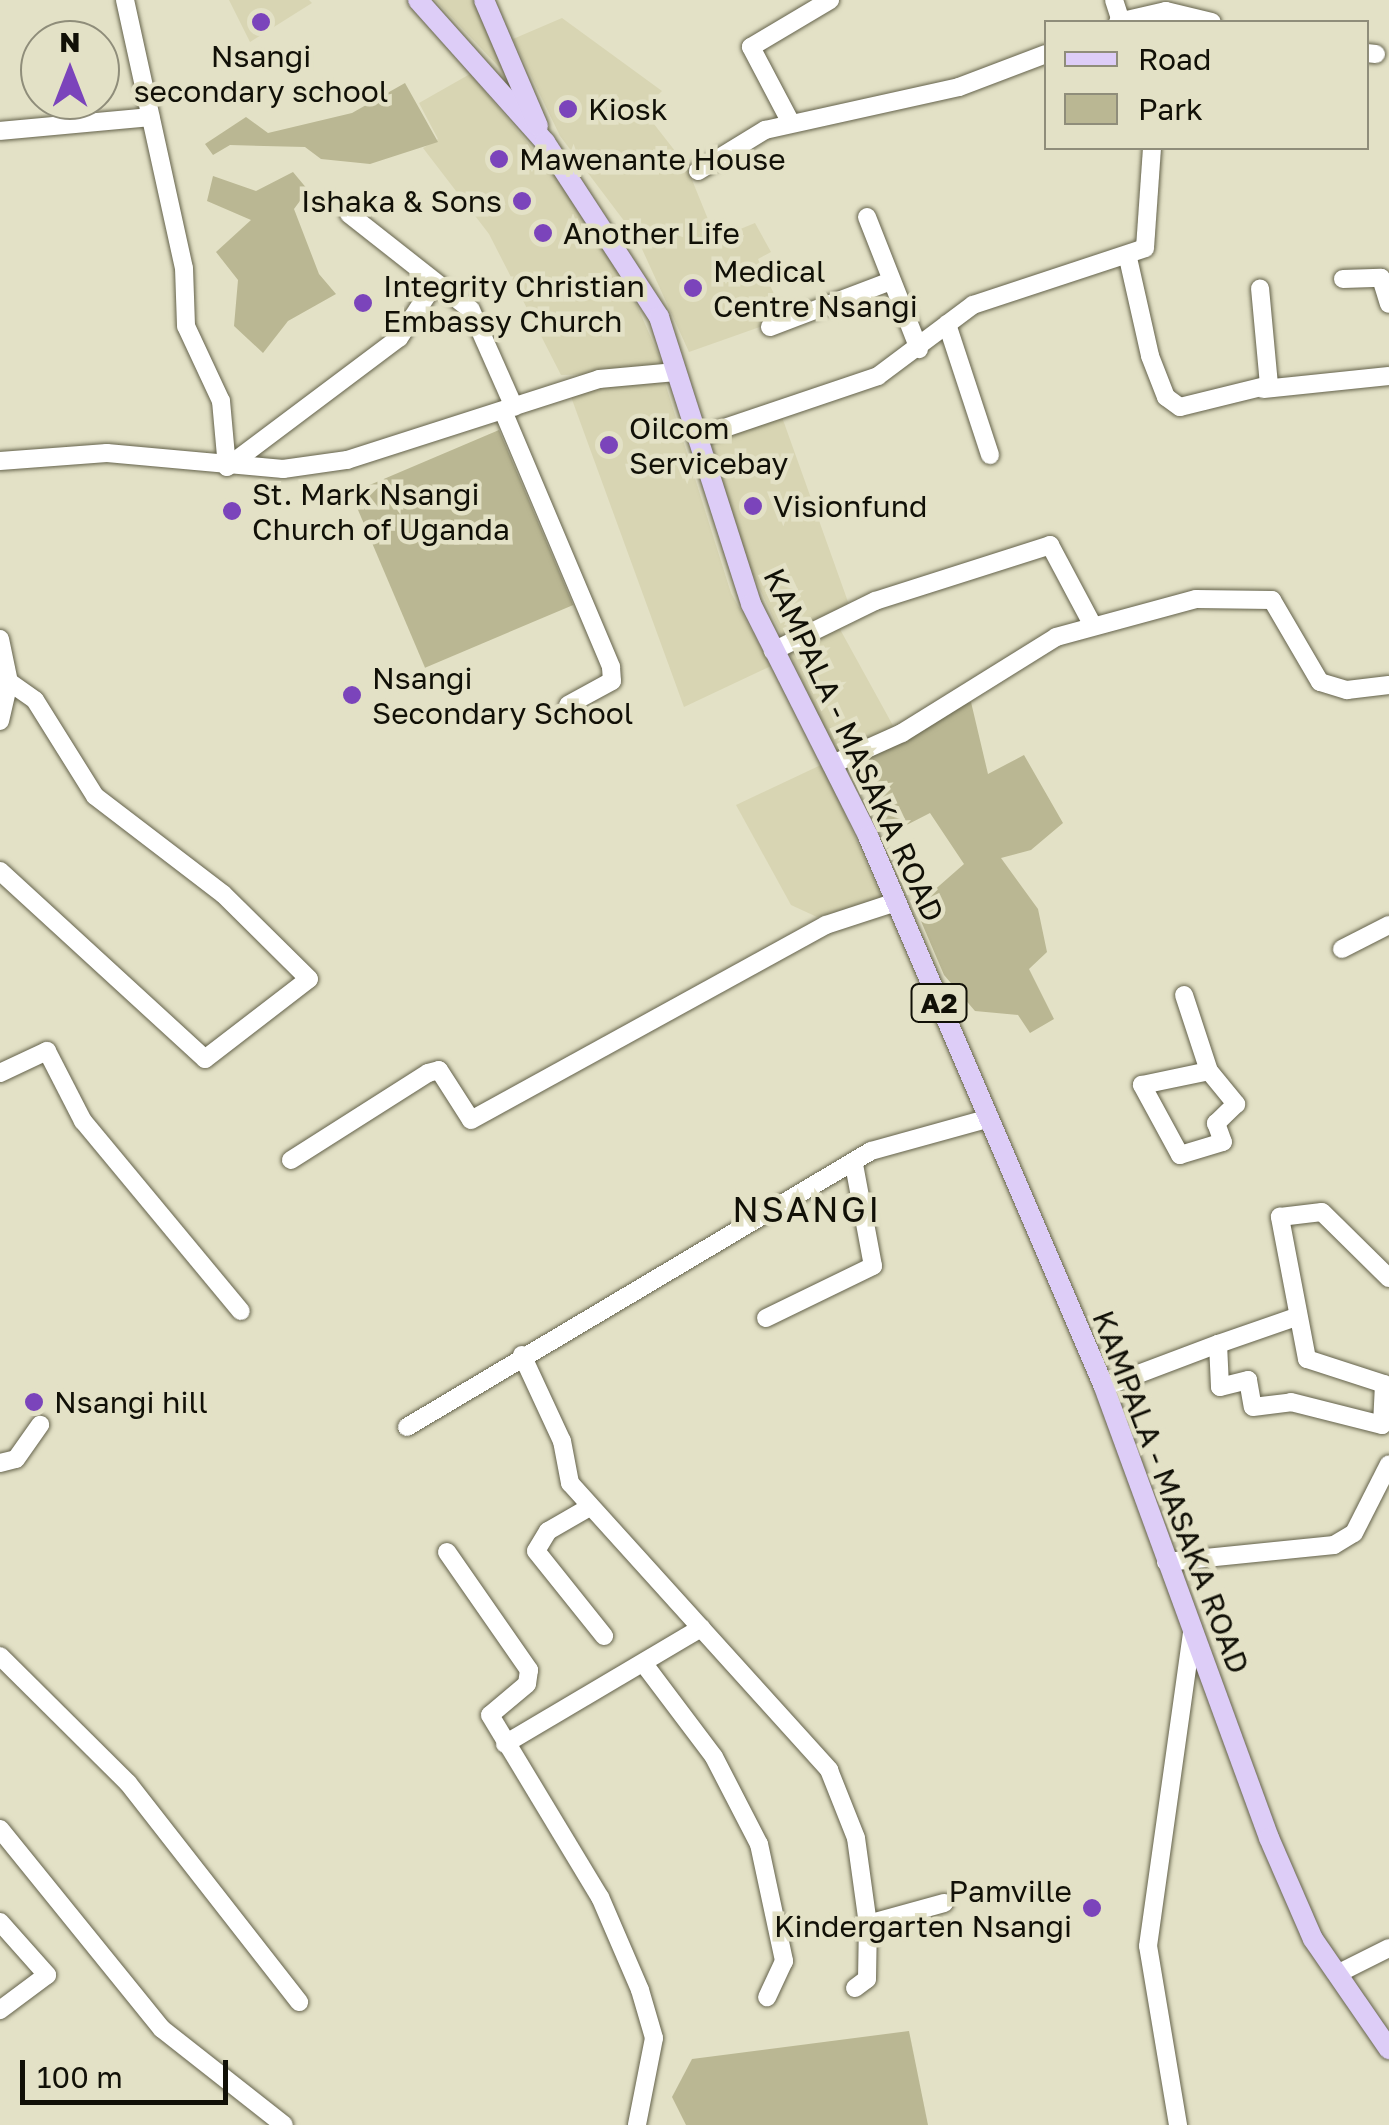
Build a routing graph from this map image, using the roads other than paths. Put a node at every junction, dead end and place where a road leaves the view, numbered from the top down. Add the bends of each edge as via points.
1 (125, 0) edge
2 (418, 0) edge
3 (484, 0) edge
4 (830, 0) edge
5 (796, 8) edge
6 (1129, 20) edge
7 (1203, 20) edge
8 (1044, 55) edge
9 (150, 117) junction
10 (791, 123) junction
11 (0, 131) edge
12 (545, 142) junction
13 (1152, 150) edge
14 (698, 171) dead end
15 (348, 214) dead end
16 (867, 217) dead end
17 (1128, 258) junction
18 (1343, 279) dead end
19 (891, 281) junction
20 (436, 284) junction
21 (1260, 288) dead end
22 (1389, 304) edge
23 (947, 324) junction
24 (770, 328) dead end
25 (919, 349) junction
26 (676, 372) junction
27 (1389, 376) edge
28 (1263, 390) junction
29 (509, 409) junction
30 (698, 437) junction
31 (990, 455) dead end
32 (2, 466) edge
33 (227, 467) junction
34 (1092, 622) junction
35 (0, 640) edge
36 (773, 652) junction
37 (9, 682) junction
38 (1389, 685) edge
39 (568, 705) dead end
40 (0, 721) edge
41 (835, 764) junction
42 (0, 871) edge
43 (896, 902) junction
44 (1389, 925) edge
45 (1342, 949) dead end
46 (1184, 995) dead end
47 (1209, 1071) junction
48 (0, 1073) edge
49 (990, 1118) junction
50 (291, 1160) dead end
51 (854, 1164) junction
52 (1389, 1278) edge
53 (241, 1311) dead end
54 (1296, 1316) junction
55 (766, 1318) dead end
56 (1218, 1344) junction
57 (522, 1355) junction
58 (1104, 1387) junction
59 (40, 1425) dead end
60 (406, 1426) dead end
61 (0, 1463) edge
62 (1389, 1464) edge
63 (588, 1508) junction
64 (447, 1552) dead end
65 (1166, 1562) junction
66 (701, 1628) junction
67 (1192, 1634) junction
68 (604, 1636) dead end
69 (0, 1656) edge
70 (644, 1664) junction
71 (505, 1744) junction
72 (0, 1829) edge
73 (944, 1902) dead end
74 (0, 1922) edge
75 (868, 1924) junction
76 (1389, 1948) edge
77 (1337, 1974) junction
78 (855, 1988) dead end
79 (767, 1997) dead end
80 (299, 2002) dead end
81 (0, 2010) edge
82 (1389, 2049) edge
83 (284, 2125) edge
84 (637, 2125) edge
85 (1178, 2125) edge

1 - 9 street
2 - 12 main road, KAMPALA - MASAKA ROAD / A2
3 - 12 main road
4 - 5 street
5 - 10 street via 752,48
6 - 7 street via 1166,12
8 - 10 street via 960,87
9 - 11 street
9 - 33 street via 184,268 186,326 221,401
10 - 14 street
12 - 26 main road, KAMPALA - MASAKA ROAD / A2 via 636,271
13 - 17 street via 1151,236
15 - 20 street
16 - 19 street
17 - 23 street via 1024,286
17 - 28 street via 1150,356 1172,404
18 - 22 street via 1381,278
19 - 24 street
19 - 25 street
20 - 29 street via 472,310
20 - 33 street via 399,338
21 - 28 street via 1269,342
23 - 25 street
23 - 31 street
25 - 30 street via 878,376
26 - 29 street via 599,379
26 - 30 main road, KAMPALA - MASAKA ROAD / A2
27 - 28 street
29 - 33 street via 347,460
29 - 39 street via 611,667 612,680
30 - 36 main road, KAMPALA - MASAKA ROAD / A2
32 - 33 street via 107,453
34 - 36 street via 1050,545 875,601
34 - 38 street via 1196,599 1258,597 1287,618 1328,687
34 - 41 street
35 - 37 street
36 - 41 main road, KAMPALA - MASAKA ROAD / A2
37 - 40 street
37 - 42 street via 35,700 95,796 223,894 309,979 205,1058
41 - 43 main road, KAMPALA - MASAKA ROAD / A2
43 - 49 main road, KAMPALA - MASAKA ROAD / A2
43 - 50 street via 826,925 472,1120 439,1070
44 - 45 street
46 - 47 street
47 - 47 street via 1236,1104 1216,1123 1223,1142 1180,1155 1142,1085
48 - 53 street via 47,1050 83,1121
49 - 51 street via 890,1142
49 - 58 main road, KAMPALA - MASAKA ROAD / A2
51 - 55 street via 873,1266
51 - 57 street
52 - 54 street via 1322,1212 1280,1217
54 - 56 street
54 - 56 street via 1307,1358 1384,1384 1382,1425 1291,1402 1253,1407 1248,1380 1220,1387
56 - 58 street
57 - 60 street
57 - 63 street via 566,1451 564,1475
58 - 65 main road, KAMPALA - MASAKA ROAD / A2
59 - 61 street via 16,1460
62 - 65 street via 1354,1533 1334,1545
63 - 66 street
63 - 68 street via 548,1532 536,1551
64 - 71 street via 531,1675 492,1707
65 - 67 main road, KAMPALA - MASAKA ROAD / A2
66 - 70 street
66 - 75 street via 829,1770 856,1838
67 - 77 main road, KAMPALA - MASAKA ROAD / A2 via 1268,1838
67 - 85 street via 1148,1946
69 - 80 street via 128,1782
70 - 71 street
70 - 79 street via 714,1757 759,1844 784,1961
71 - 84 street via 600,1897 640,1990 654,2038
72 - 83 street via 162,2028
73 - 75 street
74 - 81 street via 47,1976
75 - 78 street via 867,1979
76 - 77 street
77 - 82 main road, KAMPALA - MASAKA ROAD / A2

